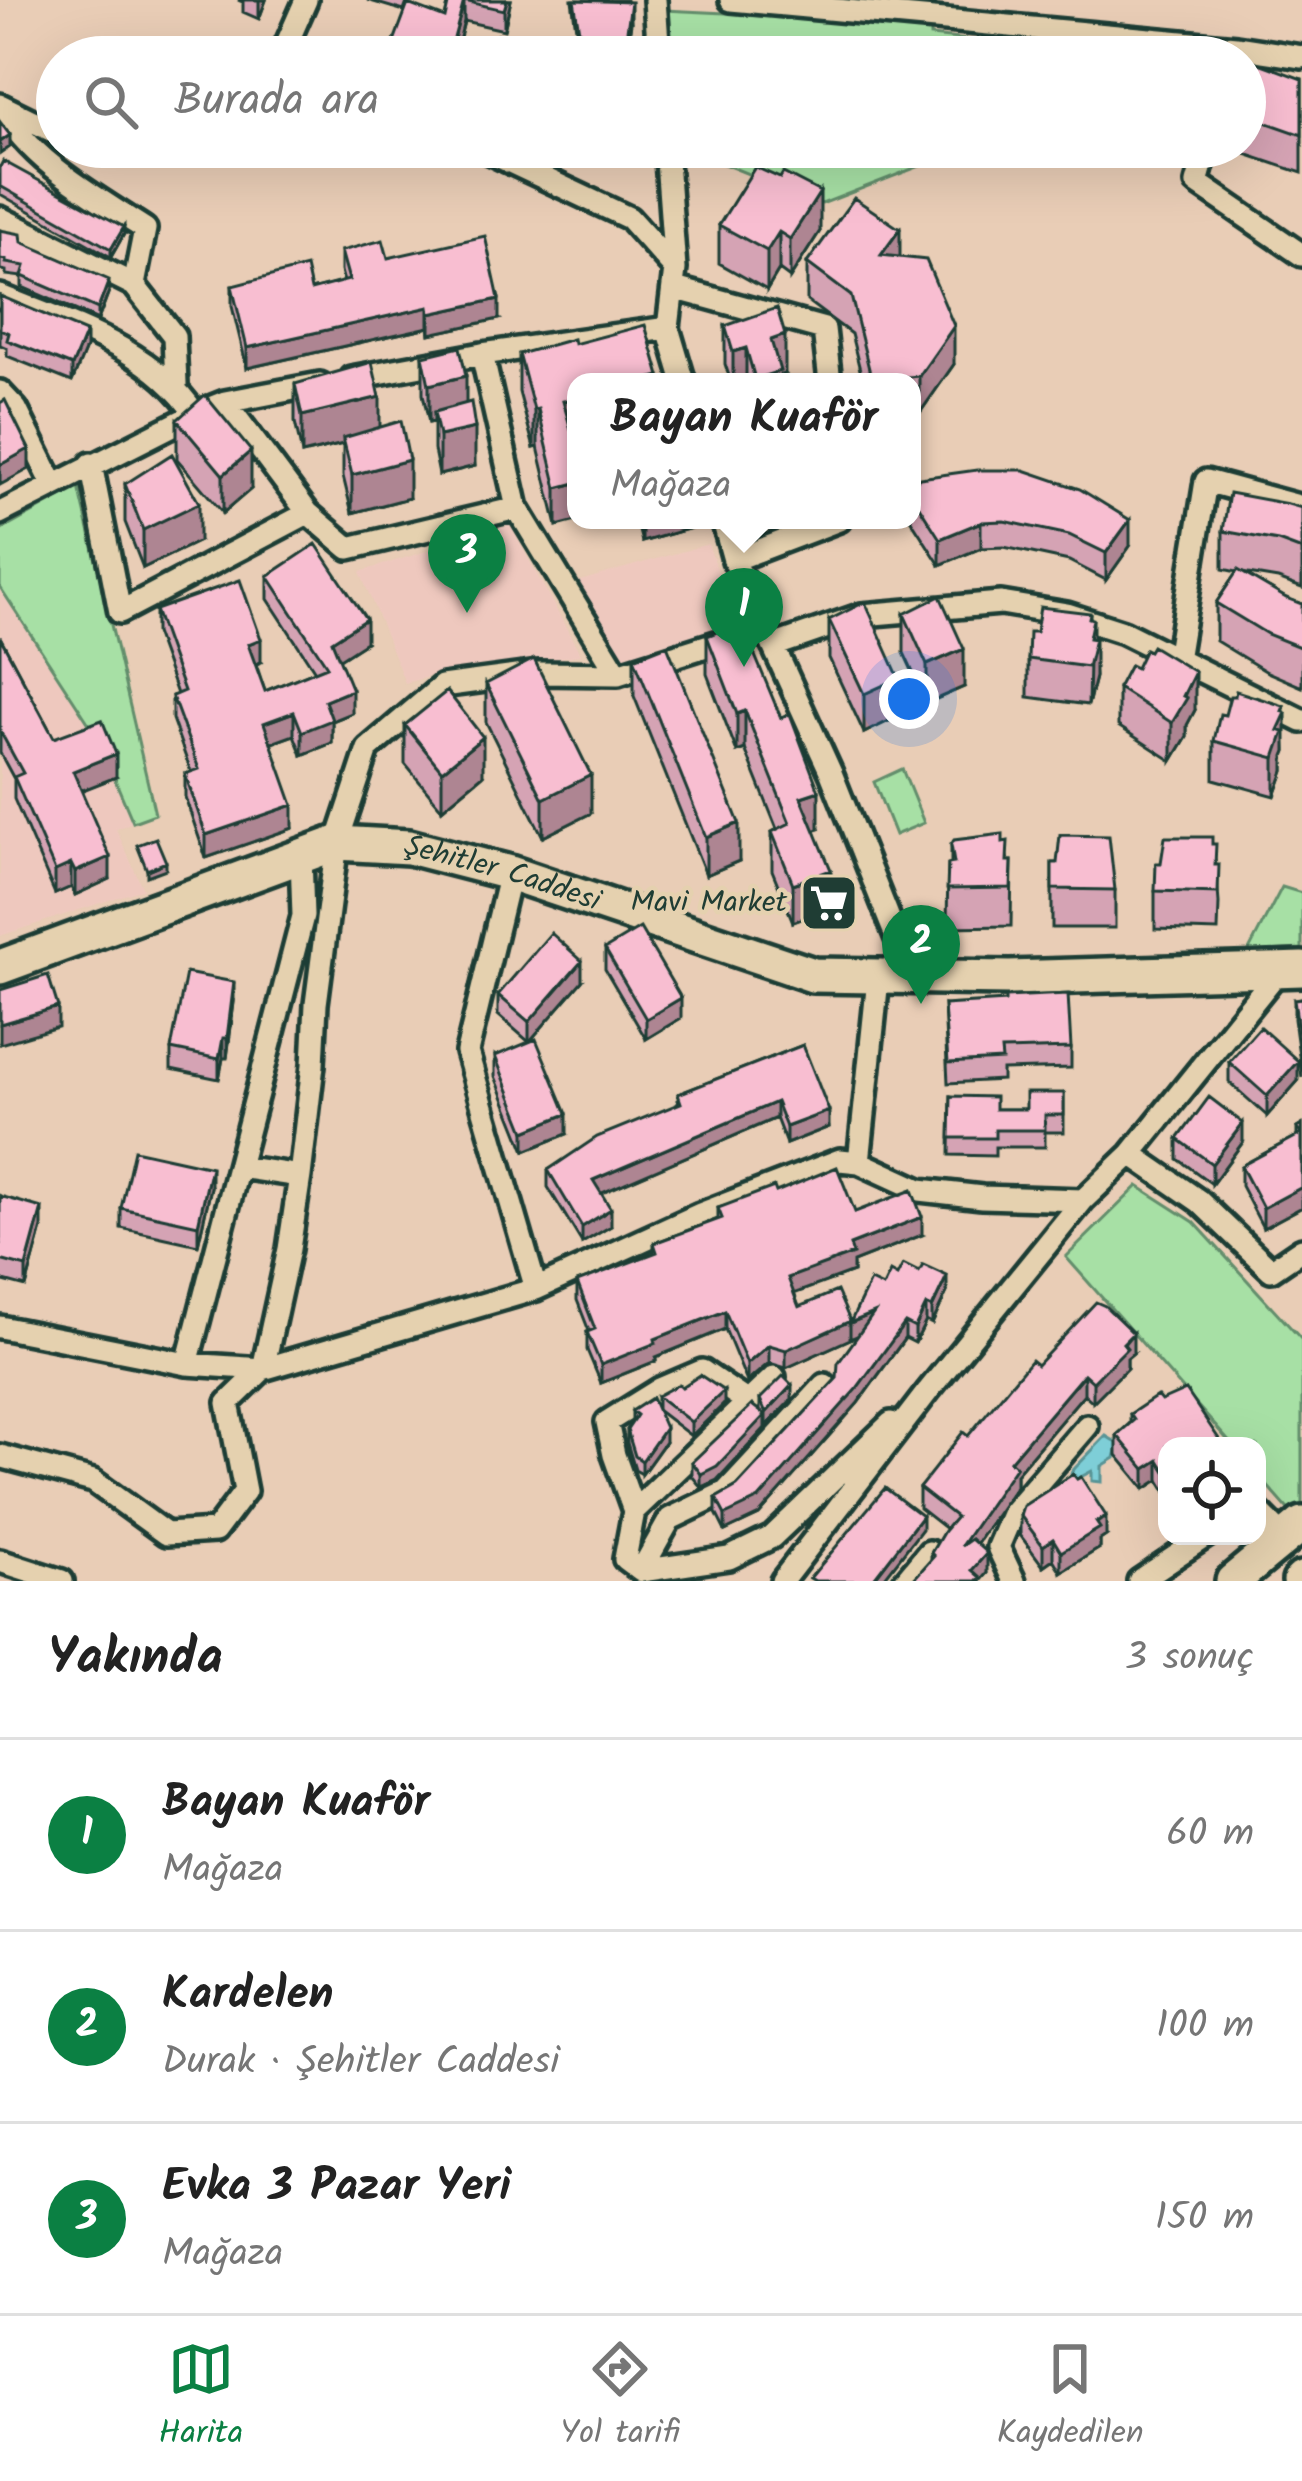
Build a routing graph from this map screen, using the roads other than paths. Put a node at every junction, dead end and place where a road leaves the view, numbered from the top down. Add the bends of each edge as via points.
1 (306, 0) edge
2 (655, 0) edge
3 (731, 0) edge
4 (292, 36) edge
5 (658, 36) edge
6 (1080, 36) edge
7 (1266, 54) edge
8 (1302, 57) edge
9 (0, 105) edge
10 (36, 123) edge
11 (36, 150) edge
12 (57, 168) edge
13 (523, 168) edge
14 (667, 168) edge
15 (1202, 168) edge
16 (0, 218) edge
17 (1302, 255) edge
18 (675, 278) junction
19 (134, 285) junction
20 (0, 296) edge
21 (668, 328) junction
22 (482, 354) junction
23 (681, 373) edge
24 (829, 373) edge
25 (176, 385) junction
26 (0, 392) edge
27 (225, 402) junction
28 (195, 414) junction
29 (91, 464) junction
30 (53, 484) junction
31 (1302, 507) edge
32 (518, 508) junction
33 (0, 513) edge
34 (308, 514) junction
35 (725, 529) edge
36 (815, 529) edge
37 (734, 560) junction
38 (769, 636) junction
39 (1177, 660) junction
40 (618, 674) junction
41 (1302, 722) edge
42 (337, 843) junction
43 (301, 856) junction
44 (510, 873) junction
45 (0, 967) edge
46 (1291, 969) edge
47 (878, 979) junction
48 (913, 979) junction
49 (1131, 1154) junction
50 (859, 1162) junction
51 (238, 1167) junction
52 (299, 1176) junction
53 (1083, 1200) junction
54 (1302, 1249) edge
55 (536, 1289) junction
56 (0, 1328) edge
57 (187, 1364) junction
58 (263, 1369) junction
59 (774, 1377) edge
60 (825, 1384) edge
61 (928, 1391) junction
62 (749, 1403) junction
63 (1088, 1426) dead end
64 (0, 1456) edge
65 (634, 1511) junction
66 (1266, 1515) edge
67 (1293, 1531) edge
68 (1193, 1545) edge
69 (928, 1552) edge
70 (0, 1561) edge
71 (641, 1571) junction
72 (62, 1581) edge
73 (782, 1581) edge
74 (905, 1581) edge
75 (1015, 1581) edge
76 (1139, 1581) edge
77 (1233, 1581) edge

1 - 4 street
2 - 5 street
3 - 6 street
7 - 8 street
9 - 10 street
9 - 11 street
12 - 19 street via 145,229
13 - 18 street via 629,218
14 - 18 street
15 - 17 street via 1197,184
16 - 19 street
18 - 21 street
18 - 24 street via 824,328
19 - 25 street via 174,336
20 - 25 street via 116,344
21 - 22 street
21 - 23 street
22 - 27 street
22 - 32 street
25 - 28 street
26 - 30 street
27 - 28 street
27 - 34 street
28 - 29 street
29 - 30 street
29 - 34 street via 120,612
30 - 33 street
31 - 39 street via 1206,481
32 - 34 street via 349,548
32 - 40 street
35 - 37 street
36 - 37 street
37 - 38 street
38 - 39 street via 862,615 1001,603 1123,632
38 - 40 street
38 - 48 street
39 - 41 street
40 - 42 street via 442,686 368,749
42 - 43 street, Şehitler Caddesi
42 - 44 street, Şehitler Caddesi via 409,848
42 - 52 street
43 - 45 street, Şehitler Caddesi
43 - 51 street via 303,916
44 - 47 street, Şehitler Caddesi via 813,975
44 - 55 street via 467,1052
46 - 48 street, Şehitler Caddesi
46 - 49 street
47 - 48 street, Şehitler Caddesi
47 - 50 street
49 - 53 street
49 - 54 street via 1198,1201 1270,1270
50 - 53 street via 920,1190
50 - 55 street via 840,1160 700,1214
51 - 52 street
51 - 57 street
52 - 58 street
53 - 61 street
55 - 58 street
56 - 57 street
57 - 58 street
58 - 64 street via 228,1402 244,1491 215,1531 166,1534 93,1481
59 - 62 street
60 - 71 street via 726,1492 670,1519
61 - 71 street via 772,1537 729,1558
61 - 73 street
62 - 65 street
62 - 65 street via 702,1372 607,1422
63 - 75 street via 1013,1512 998,1547
65 - 71 street via 625,1559
66 - 67 street
67 - 77 street
68 - 76 street
69 - 74 street
70 - 72 street

